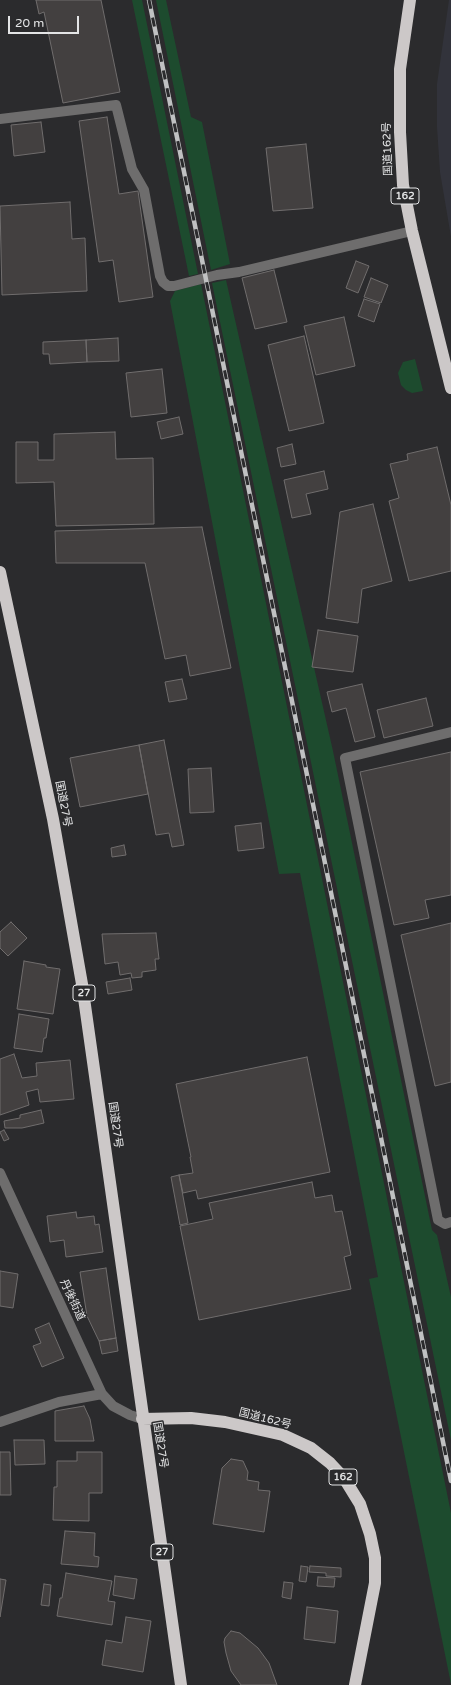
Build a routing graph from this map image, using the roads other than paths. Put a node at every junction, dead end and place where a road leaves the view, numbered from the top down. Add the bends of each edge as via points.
1 (410, 0) edge
2 (0, 119) edge
3 (412, 231) junction
4 (451, 388) edge
5 (0, 572) edge
6 (451, 732) edge
7 (0, 1173) edge
8 (451, 1222) edge
9 (102, 1394) junction
10 (142, 1418) junction
11 (0, 1422) edge
12 (181, 1685) edge
13 (355, 1685) edge

1 - 3 highway, 国道162号 / 162 via 400,69 400,132 403,185
2 - 3 street via 116,105 132,169 144,190 160,276 168,286
3 - 4 highway, 国道162号 / 162
5 - 10 highway, 国道27号 / 27 via 53,818 82,984
6 - 8 street via 345,758 438,1220 445,1224
7 - 9 street, 丹後街道
9 - 10 street, 丹後街道 via 113,1406
9 - 11 street via 59,1402
10 - 12 highway, 国道27号 / 27
10 - 13 highway, 国道162号 / 162 via 191,1418 225,1422 283,1435 311,1448 344,1478 360,1504 375,1558 375,1583

